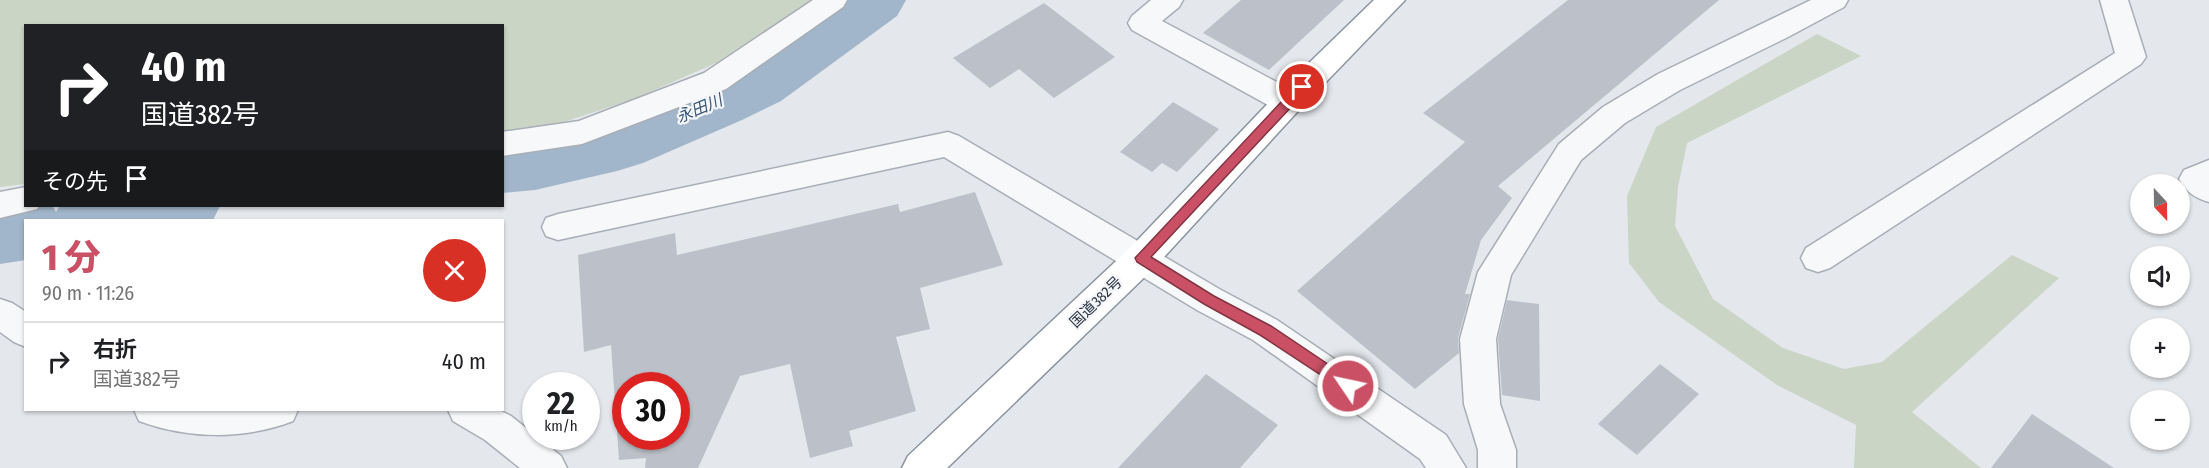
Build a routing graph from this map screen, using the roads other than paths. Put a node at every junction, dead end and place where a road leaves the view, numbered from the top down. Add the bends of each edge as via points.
1 (833, 0) edge
2 (1169, 0) edge
3 (1391, 0) edge
4 (1834, 0) edge
5 (2114, 0) edge
6 (1287, 102) junction
7 (504, 144) edge
8 (2209, 172) edge
9 (2209, 190) edge
10 (24, 200) edge
11 (0, 205) edge
12 (558, 227) dead end
13 (1142, 258) junction
14 (1818, 258) dead end
15 (0, 313) edge
16 (24, 331) edge
17 (155, 411) edge
18 (275, 411) edge
19 (468, 411) edge
20 (548, 468) edge
21 (921, 468) edge
22 (1447, 468) edge
23 (1497, 468) edge

1 - 7 street via 715,81 582,132
2 - 6 street via 1142,23
3 - 6 highway, 国道382号
4 - 23 street via 1668,82 1614,115 1570,152 1495,272 1478,339 1482,404 1497,450
5 - 14 street via 2131,57
6 - 13 highway, 国道382号
8 - 9 street via 2194,179
10 - 11 street
12 - 13 street via 948,144
13 - 21 highway, 国道382号
13 - 22 street via 1265,330 1339,380 1433,447
15 - 16 street
17 - 18 street via 206,418
19 - 20 street via 498,428

